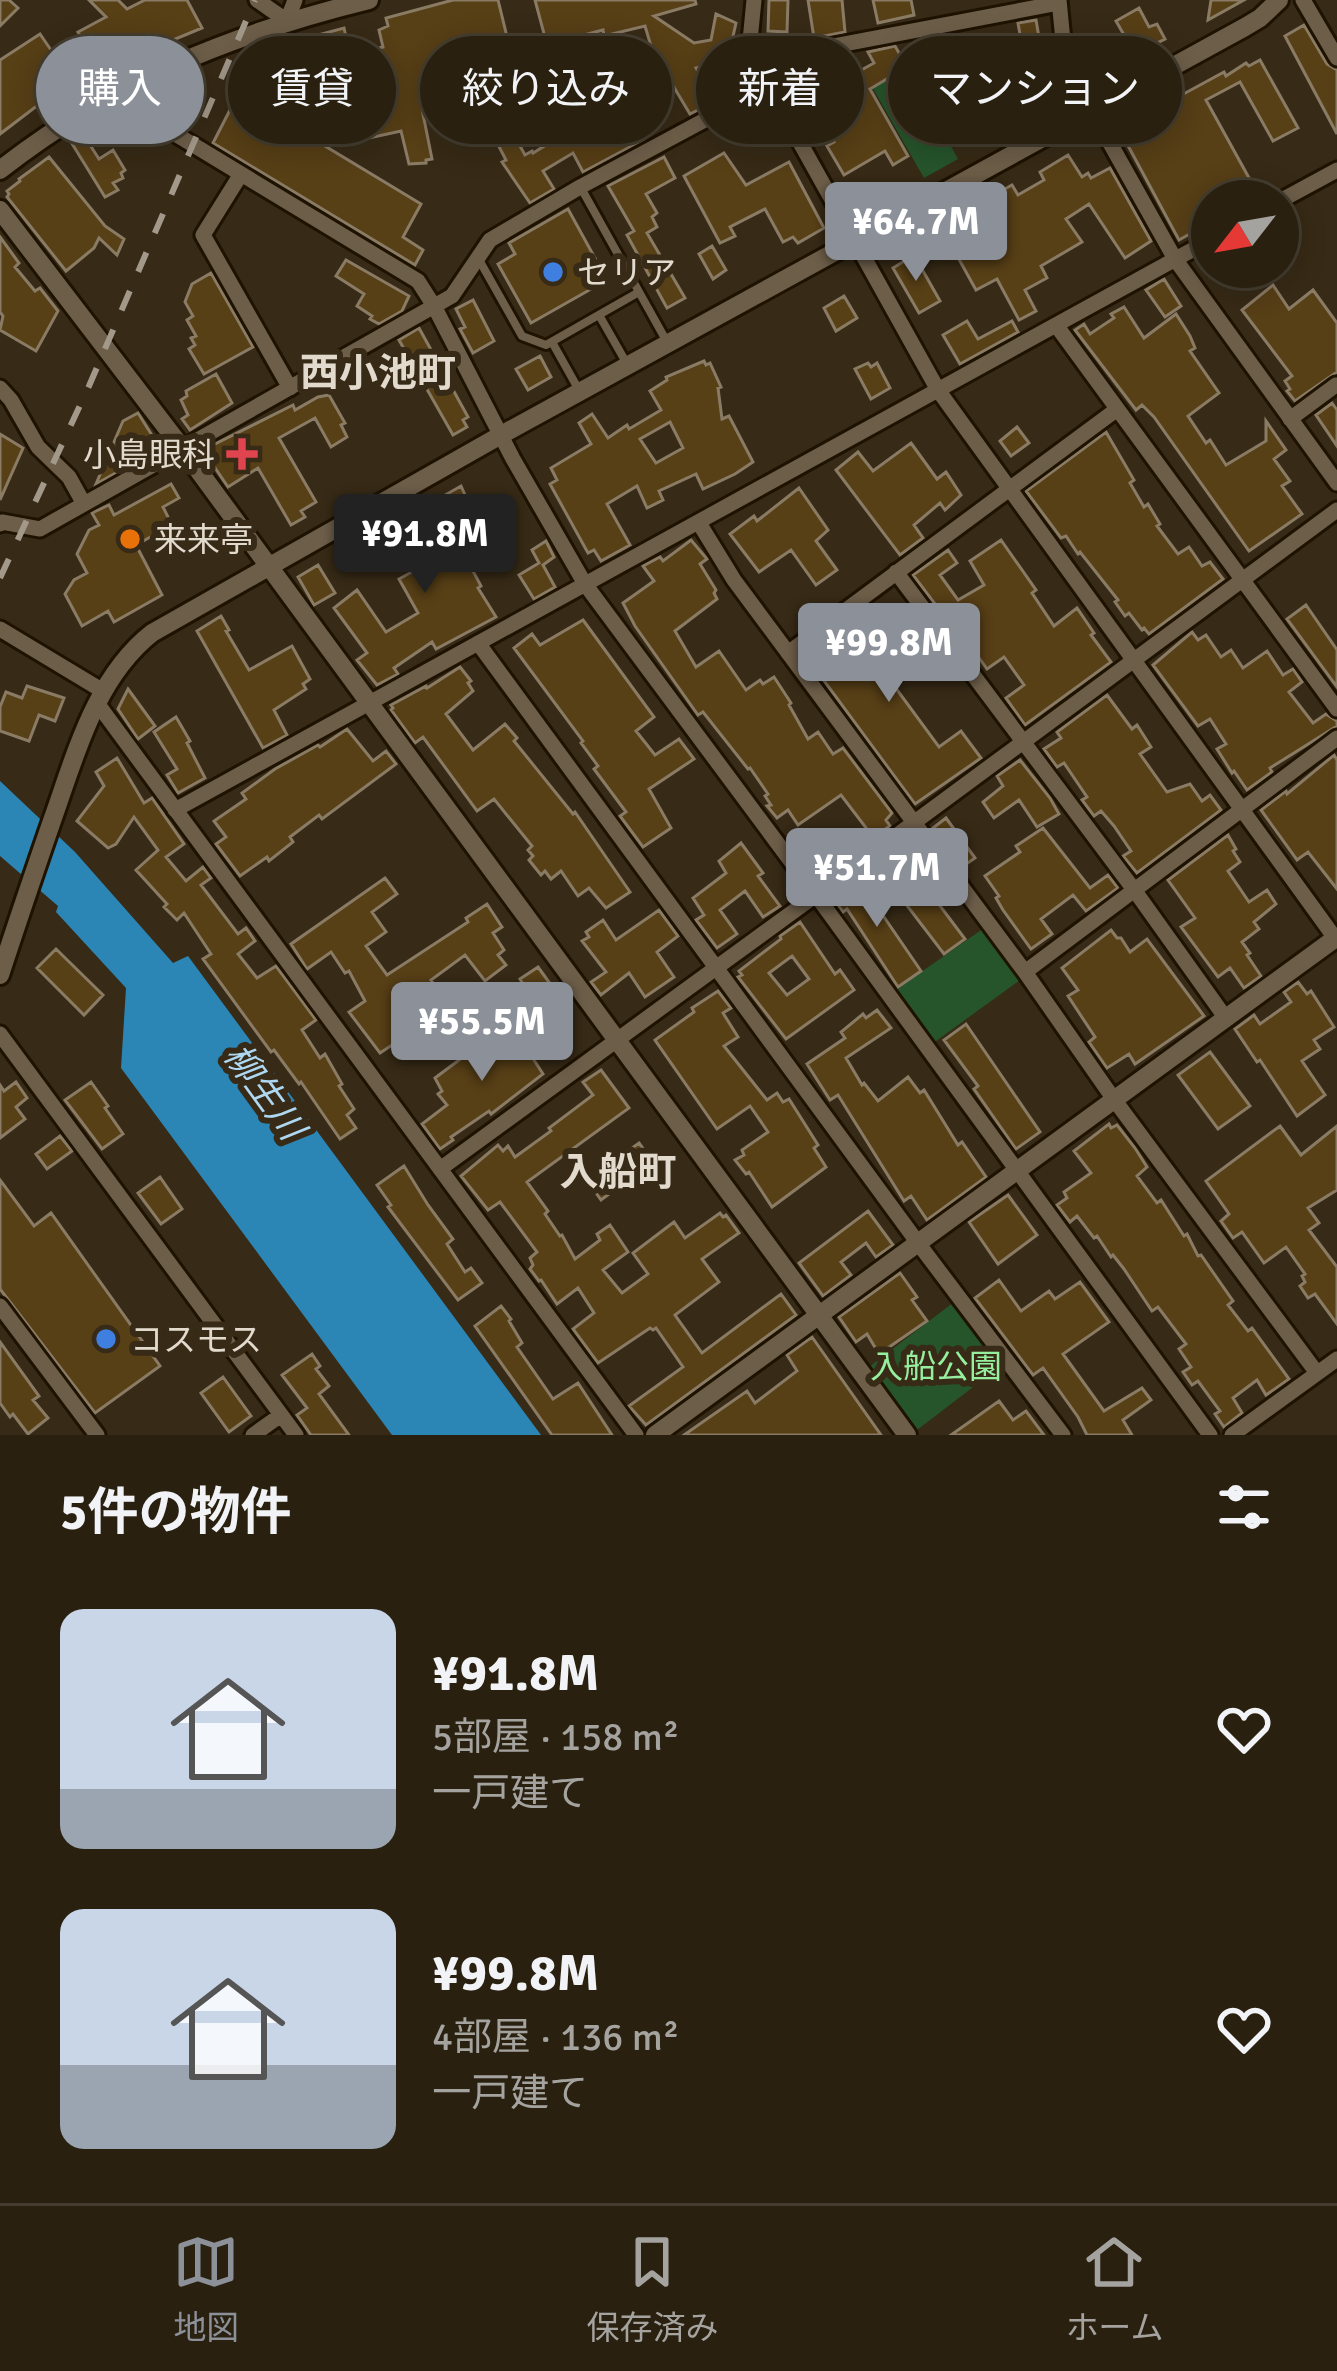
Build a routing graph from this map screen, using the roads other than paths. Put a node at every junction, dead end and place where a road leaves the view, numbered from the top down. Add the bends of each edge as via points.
1 (257, 0) edge
2 (295, 0) edge
3 (368, 0) edge
4 (754, 0) edge
5 (1279, 0) edge
6 (1304, 0) edge
7 (1059, 1) edge
8 (287, 21) junction
9 (750, 36) edge
10 (1062, 36) edge
11 (864, 39) edge
12 (204, 52) edge
13 (1337, 58) edge
14 (1182, 62) edge
15 (696, 125) edge
16 (36, 144) edge
17 (192, 144) edge
18 (800, 144) edge
19 (1032, 144) edge
20 (1111, 144) edge
21 (0, 170) edge
22 (1337, 170) edge
23 (242, 174) junction
24 (580, 187) junction
25 (1299, 191) edge
26 (0, 210) edge
27 (854, 241) junction
28 (1191, 250) edge
29 (478, 257) junction
30 (1175, 259) junction
31 (640, 292) junction
32 (434, 307) junction
33 (599, 315) junction
34 (1056, 326) junction
35 (552, 342) junction
36 (668, 343) junction
37 (627, 366) junction
38 (1336, 385) edge
39 (0, 388) edge
40 (290, 388) junction
41 (938, 390) junction
42 (580, 392) junction
43 (1116, 410) junction
44 (1290, 419) junction
45 (501, 435) junction
46 (182, 448) junction
47 (1337, 483) edge
48 (1008, 488) junction
49 (84, 504) junction
50 (1337, 510) edge
51 (699, 523) junction
52 (0, 524) edge
53 (268, 566) junction
54 (896, 572) junction
55 (1242, 579) junction
56 (585, 584) junction
57 (0, 629) edge
58 (478, 643) junction
59 (788, 653) junction
60 (1132, 661) junction
61 (100, 697) junction
62 (368, 703) junction
63 (1337, 710) edge
64 (1337, 738) edge
65 (1022, 743) junction
66 (175, 809) junction
67 (1242, 809) junction
68 (914, 824) junction
69 (1135, 891) junction
70 (816, 895) junction
71 (1336, 942) edge
72 (715, 967) junction
73 (1025, 972) junction
74 (0, 975) edge
75 (1225, 1017) junction
76 (0, 1034) edge
77 (617, 1042) junction
78 (1113, 1098) junction
79 (440, 1169) junction
80 (1017, 1169) junction
81 (918, 1243) junction
82 (0, 1306) edge
83 (818, 1316) junction
84 (1337, 1359) edge
85 (1317, 1373) junction
86 (281, 1415) junction
87 (97, 1435) edge
88 (253, 1435) edge
89 (296, 1435) edge
90 (636, 1435) edge
91 (655, 1435) edge
92 (907, 1435) edge
93 (1063, 1435) edge
94 (1210, 1435) edge
95 (1232, 1435) edge

1 - 8 street
2 - 8 street
3 - 8 street
4 - 9 street
5 - 14 street
6 - 13 street
7 - 10 street
7 - 11 street
8 - 12 street
15 - 24 street
16 - 21 street
17 - 23 street
18 - 27 street
19 - 27 street
20 - 30 street
22 - 25 street
23 - 32 street via 418,281
23 - 40 street via 203,236
24 - 29 street via 490,240
24 - 31 lane
26 - 46 street
27 - 36 street
27 - 41 street
28 - 30 street
29 - 32 street via 458,290
29 - 35 lane via 522,336
30 - 34 street
30 - 44 street
31 - 33 lane
31 - 36 lane
32 - 40 street
32 - 45 street
33 - 35 lane
33 - 37 lane
34 - 41 street
34 - 43 street
35 - 42 lane
36 - 37 street
37 - 42 street
38 - 44 street
39 - 49 street
40 - 46 street
41 - 48 street
41 - 51 street
42 - 45 street
43 - 48 street
43 - 55 street
44 - 47 street
45 - 53 street
45 - 56 street
46 - 49 street
46 - 53 street
48 - 54 street
48 - 60 street
49 - 52 street via 40,529
50 - 55 street
51 - 56 street
51 - 59 street
53 - 61 street via 152,633
53 - 62 street
54 - 59 street
54 - 65 street
55 - 60 street
55 - 63 street
56 - 58 street
56 - 70 street
57 - 61 street
58 - 62 street
58 - 72 street
59 - 68 street
60 - 65 street
60 - 67 street
61 - 66 street
61 - 74 street
62 - 66 street
62 - 77 street
64 - 67 street
65 - 68 street
65 - 69 street
66 - 79 street
67 - 69 street
67 - 71 street
68 - 70 street
68 - 73 street
69 - 73 street
69 - 75 street
70 - 72 street
70 - 80 street
71 - 75 street
72 - 77 street
72 - 81 street
73 - 78 street
75 - 78 street
76 - 86 street
77 - 79 street
77 - 83 street
78 - 80 street
78 - 85 street
79 - 90 street
80 - 81 street
80 - 94 street
81 - 83 street
81 - 93 street
82 - 87 street
83 - 91 street
83 - 92 street
84 - 85 street
85 - 95 street
86 - 88 street
86 - 89 street

